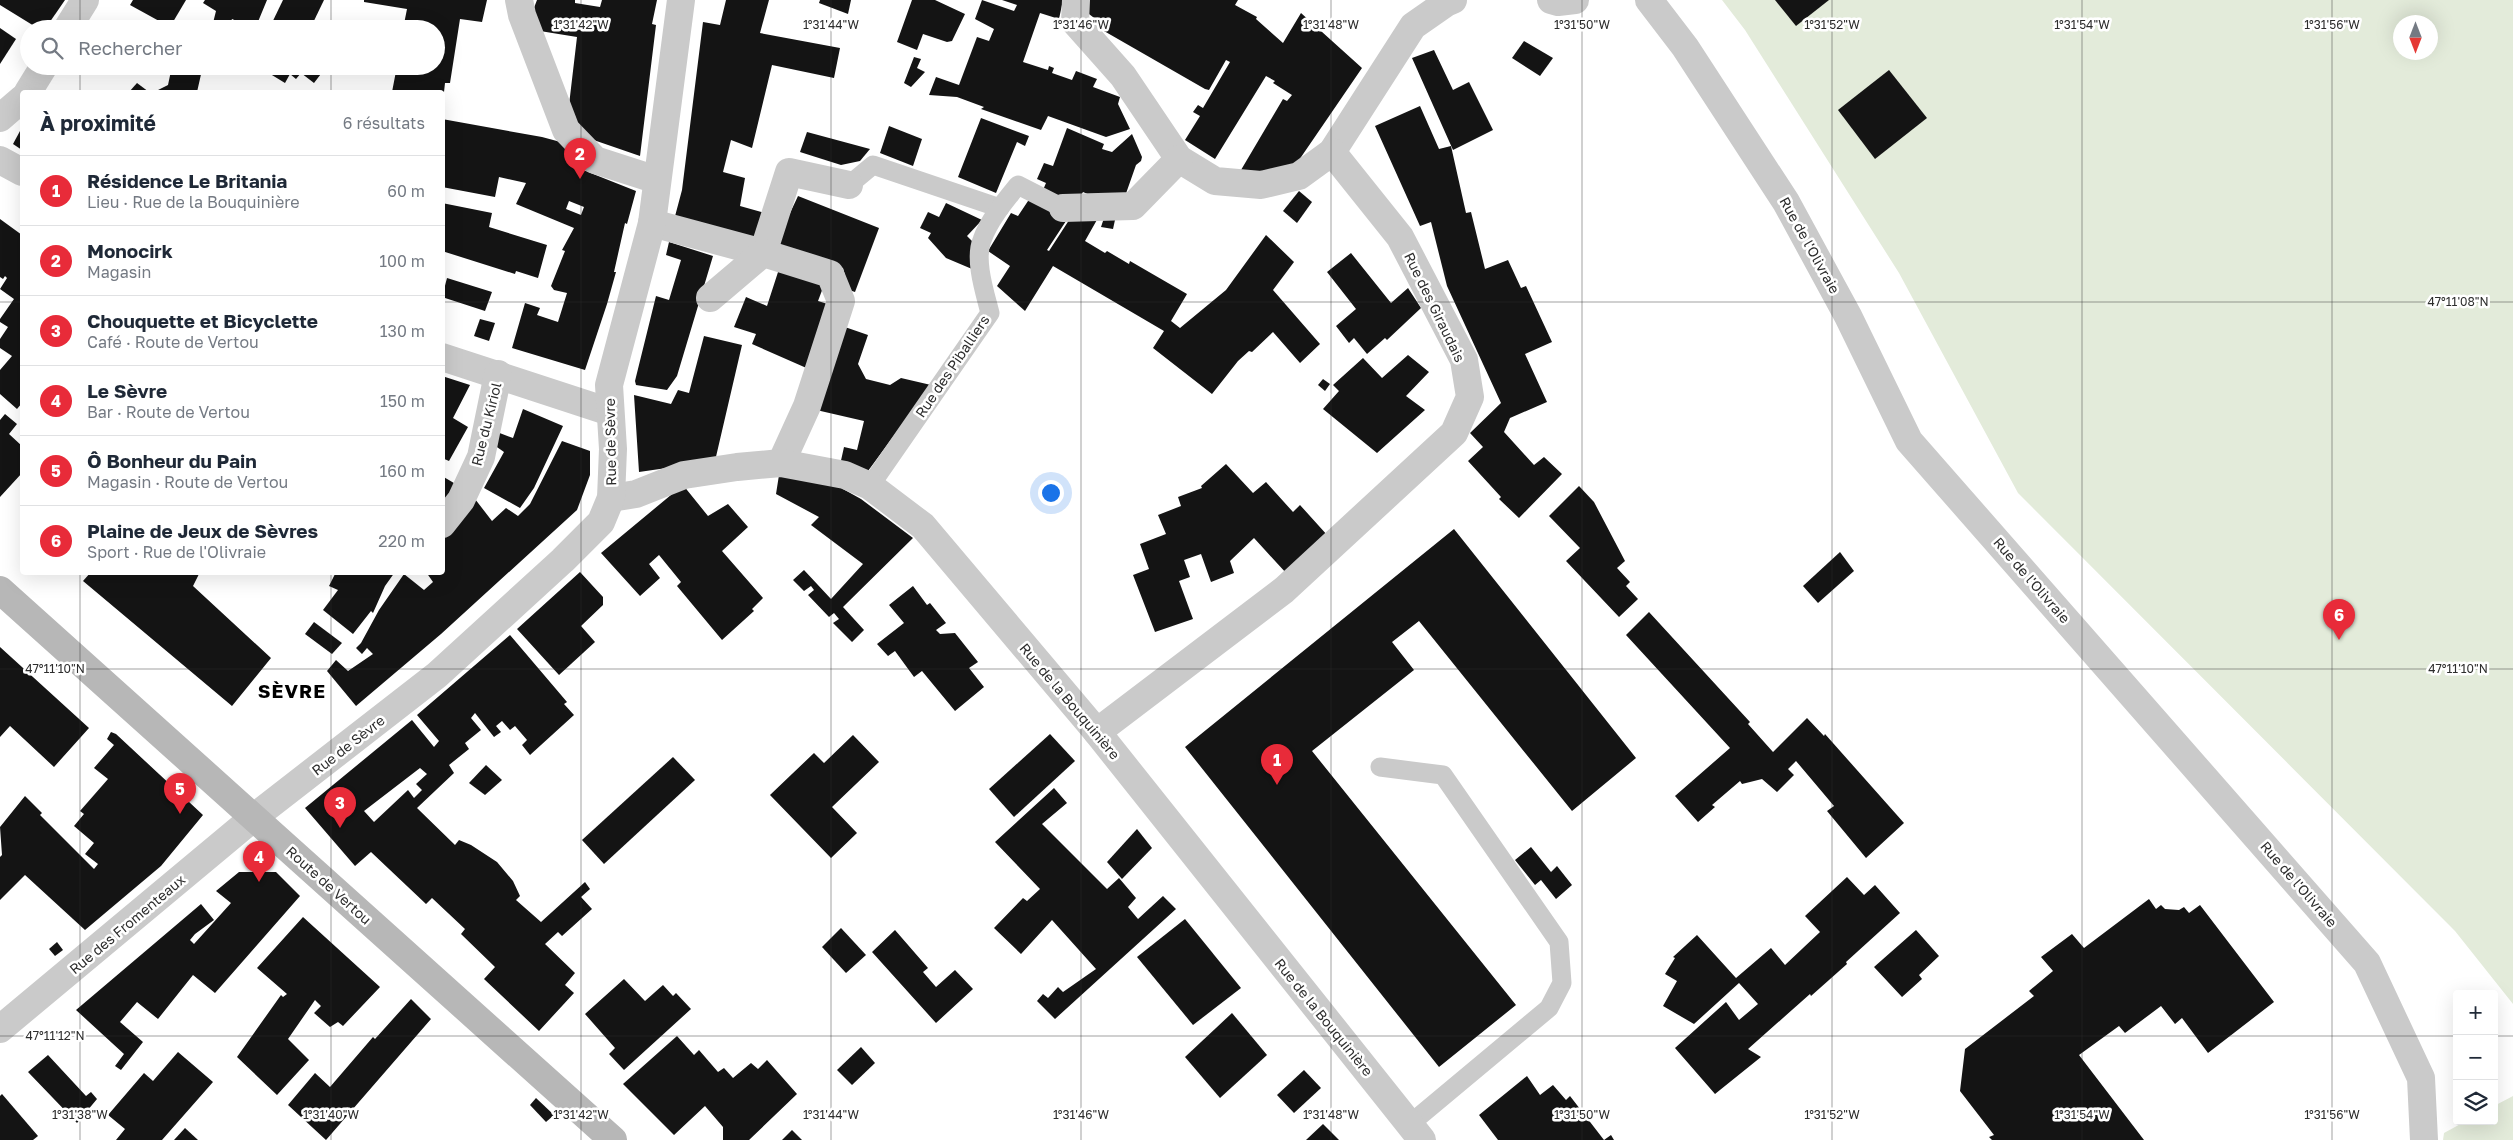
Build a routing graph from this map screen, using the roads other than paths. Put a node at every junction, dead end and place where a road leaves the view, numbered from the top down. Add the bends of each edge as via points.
1 (85, 0) edge
2 (519, 0) edge
3 (681, 0) edge
4 (1076, 0) edge
5 (1454, 0) edge
6 (1551, 0) edge
7 (1575, 0) edge
8 (1649, 0) edge
9 (73, 20) edge
10 (38, 75) edge
11 (29, 90) edge
12 (20, 101) edge
13 (0, 118) edge
14 (1332, 152) junction
15 (1179, 159) junction
16 (0, 160) edge
17 (20, 171) edge
18 (657, 180) junction
19 (849, 184) joint
20 (1000, 208) junction
21 (1063, 208) joint
22 (652, 223) junction
23 (763, 253) junction
24 (710, 298) dead end
25 (445, 358) edge
26 (498, 374) junction
27 (610, 412) junction
28 (782, 463) junction
29 (870, 486) junction
30 (611, 498) junction
31 (445, 520) edge
32 (0, 590) edge
33 (1097, 732) junction
34 (1380, 767) dead end
35 (253, 818) junction
36 (0, 1029) edge
37 (1416, 1132) edge
38 (613, 1140) edge
39 (2424, 1140) edge

1 - 9 street
2 - 18 street via 566,130 595,160
3 - 18 street, Rue de Sèvre
4 - 15 street via 1075,22 1123,76
5 - 14 street via 1413,26
6 - 7 street
8 - 39 street, Rue de l'Olivraie via 1684,47 1786,202 1848,316 1909,441 2367,963 2421,1078
10 - 11 street
12 - 13 street
14 - 15 street via 1299,176 1261,184 1215,181
14 - 33 street, Rue des Giraudais via 1400,237 1464,360 1470,397 1454,433 1284,590
15 - 21 street via 1133,206
16 - 17 street
18 - 22 street, Rue de Sèvre
19 - 20 lane via 873,165
19 - 23 street via 789,172
20 - 21 lane, Rue des Piballiers via 1018,184
20 - 29 lane, Rue des Piballiers via 981,241 980,275 990,313
22 - 23 street
22 - 27 street, Rue de Sèvre via 609,385
23 - 24 street
23 - 28 street via 830,274 841,301 807,406
25 - 26 street, Rue du Kiriol
26 - 27 street, Rue du Kiriol
26 - 31 street, Rue du Kiriol via 481,457 461,500
27 - 30 street, Rue de Sèvre via 613,449
28 - 29 street, Rue de la Bouquinière via 845,475
28 - 30 street, Rue de la Bouquinière via 684,475 636,494
29 - 33 street, Rue de la Bouquinière via 923,526
30 - 35 street, Rue de Sèvre via 601,522 587,537 437,675
32 - 35 main road, Route de Vertou
33 - 37 street, Rue de la Bouquinière
34 - 37 lane via 1443,775 1559,942 1562,983 1549,1008
35 - 36 street, Rue des Fromenteaux
35 - 38 main road, Route de Vertou

